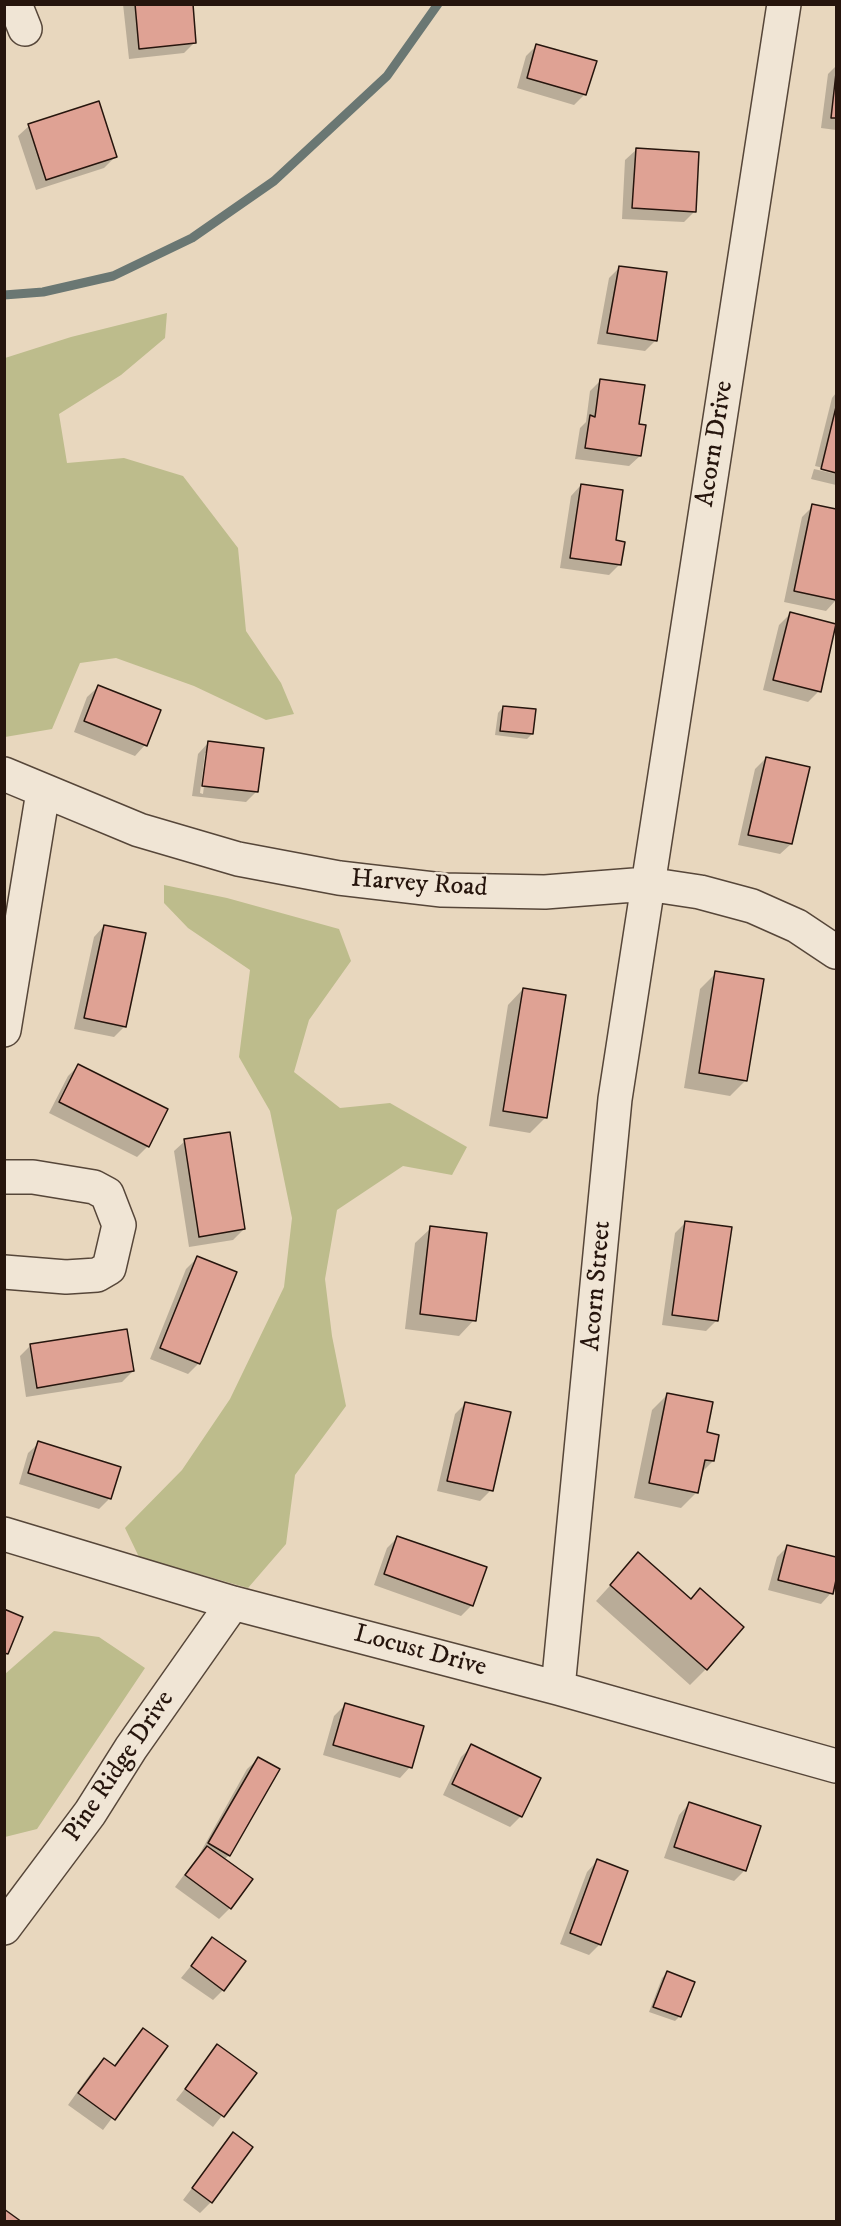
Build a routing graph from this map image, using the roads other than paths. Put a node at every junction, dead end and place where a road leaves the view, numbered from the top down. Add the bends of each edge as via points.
1 (784, 4) edge
2 (4, 774) edge
3 (43, 792) junction
4 (647, 885) junction
5 (837, 952) edge
6 (4, 1030) edge
7 (4, 1177) edge
8 (4, 1272) edge
9 (4, 1534) edge
10 (233, 1604) junction
11 (558, 1688) junction
12 (837, 1766) edge
13 (4, 1928) edge

1 - 4 street, Acorn Drive
2 - 3 street, Harvey Road
3 - 4 street, Harvey Road via 140,830 238,859 339,879 442,890 533,892
3 - 6 street
4 - 5 street, Harvey Road via 700,892 752,906 797,926
4 - 11 street, Acorn Street via 615,1099
7 - 8 street via 33,1177 94,1187 107,1194 119,1225 109,1268 97,1275
9 - 10 street, Locust Drive
10 - 11 street, Locust Drive
10 - 13 street, Pine Ridge Drive via 84,1822
11 - 12 street, Locust Drive

